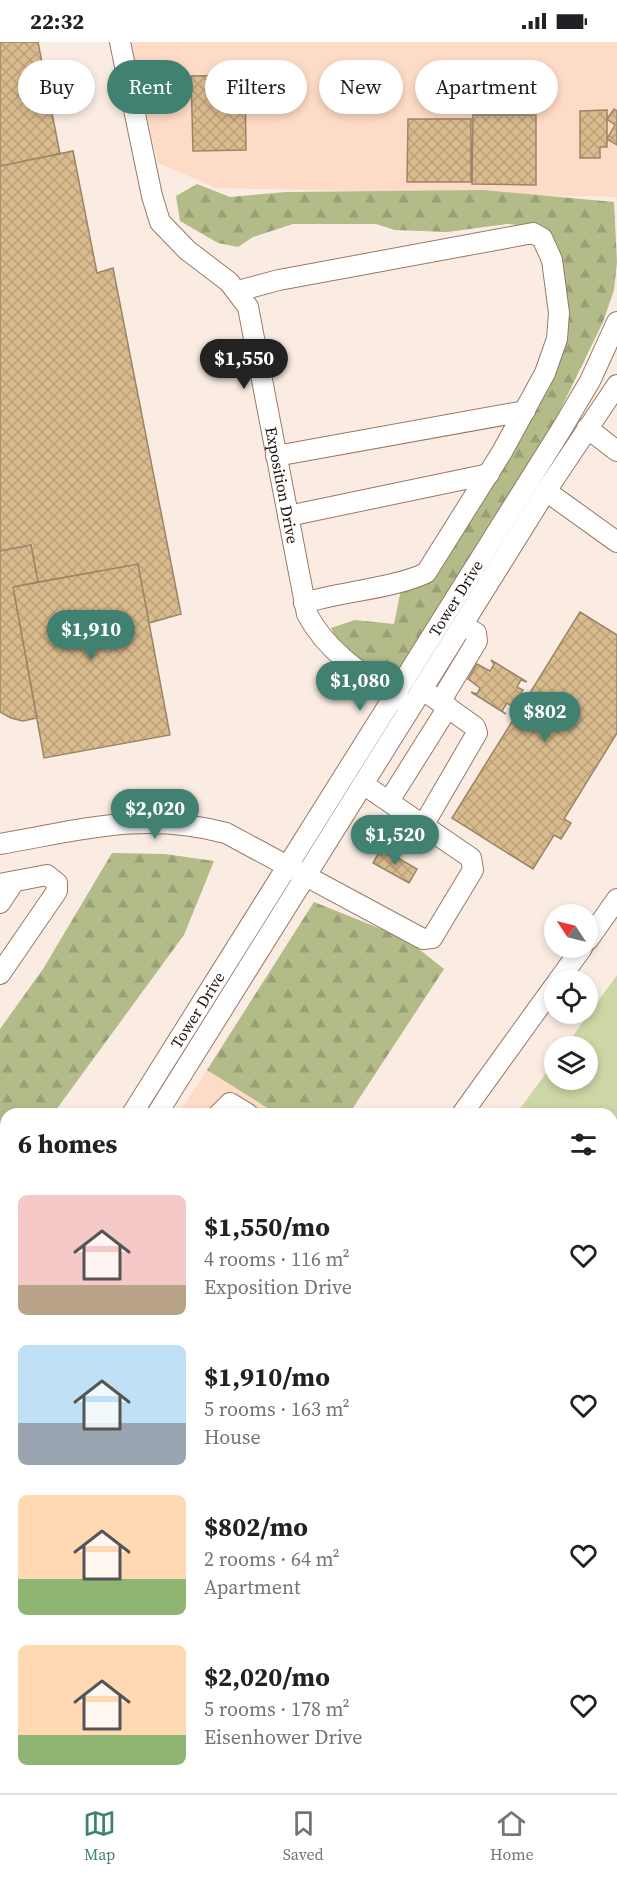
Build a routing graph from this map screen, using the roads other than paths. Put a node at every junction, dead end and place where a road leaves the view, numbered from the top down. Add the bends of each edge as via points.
1 (120, 42) edge
2 (238, 291) junction
3 (617, 321) edge
4 (617, 386) edge
5 (525, 411) junction
6 (587, 428) junction
7 (617, 451) edge
8 (276, 456) junction
9 (489, 474) junction
10 (546, 491) junction
11 (288, 516) junction
12 (617, 542) edge
13 (304, 603) junction
14 (463, 625) junction
15 (422, 689) junction
16 (393, 694) junction
17 (444, 705) junction
18 (411, 706) junction
19 (363, 784) junction
20 (389, 801) junction
21 (424, 824) junction
22 (0, 844) edge
23 (286, 865) junction
24 (306, 876) junction
25 (7, 883) edge
26 (617, 899) edge
27 (0, 903) edge
28 (598, 926) edge
29 (0, 974) edge
30 (544, 1000) edge
31 (136, 1108) edge
32 (161, 1108) edge
33 (225, 1108) edge
34 (238, 1108) edge
35 (466, 1108) edge

1 - 2 street, Exposition Drive via 160,222 187,250
2 - 5 street via 533,232 542,238 552,260 559,313 557,339 545,374
2 - 8 street, Exposition Drive via 248,308
3 - 16 street, Tower Drive via 590,381 561,430
4 - 6 street, Tower Drive
5 - 8 street
5 - 9 street
6 - 7 street
6 - 10 street, Tower Drive
8 - 11 street, Exposition Drive
9 - 11 street
9 - 13 street via 426,573 408,581
10 - 12 street
10 - 14 street, Tower Drive
11 - 13 street, Exposition Drive
13 - 16 street, Exposition Drive via 316,631 331,648
14 - 15 street, Tower Drive
14 - 17 street via 476,633 477,640
15 - 17 street
15 - 18 street, Tower Drive
16 - 18 street, Exposition Drive
16 - 23 street, Tower Drive
17 - 20 street
17 - 21 street via 475,727 477,733
18 - 19 street, Tower Drive
19 - 20 street
19 - 24 street, Tower Drive
20 - 21 street
21 - 24 street via 471,858 473,870 432,938 423,939
22 - 23 street via 120,823 159,821 226,833
23 - 24 street
23 - 31 street, Tower Drive
24 - 32 street, Tower Drive
25 - 27 street
25 - 29 street via 46,875 57,883 57,891
26 - 28 street
30 - 35 street
33 - 34 street via 230,1103

